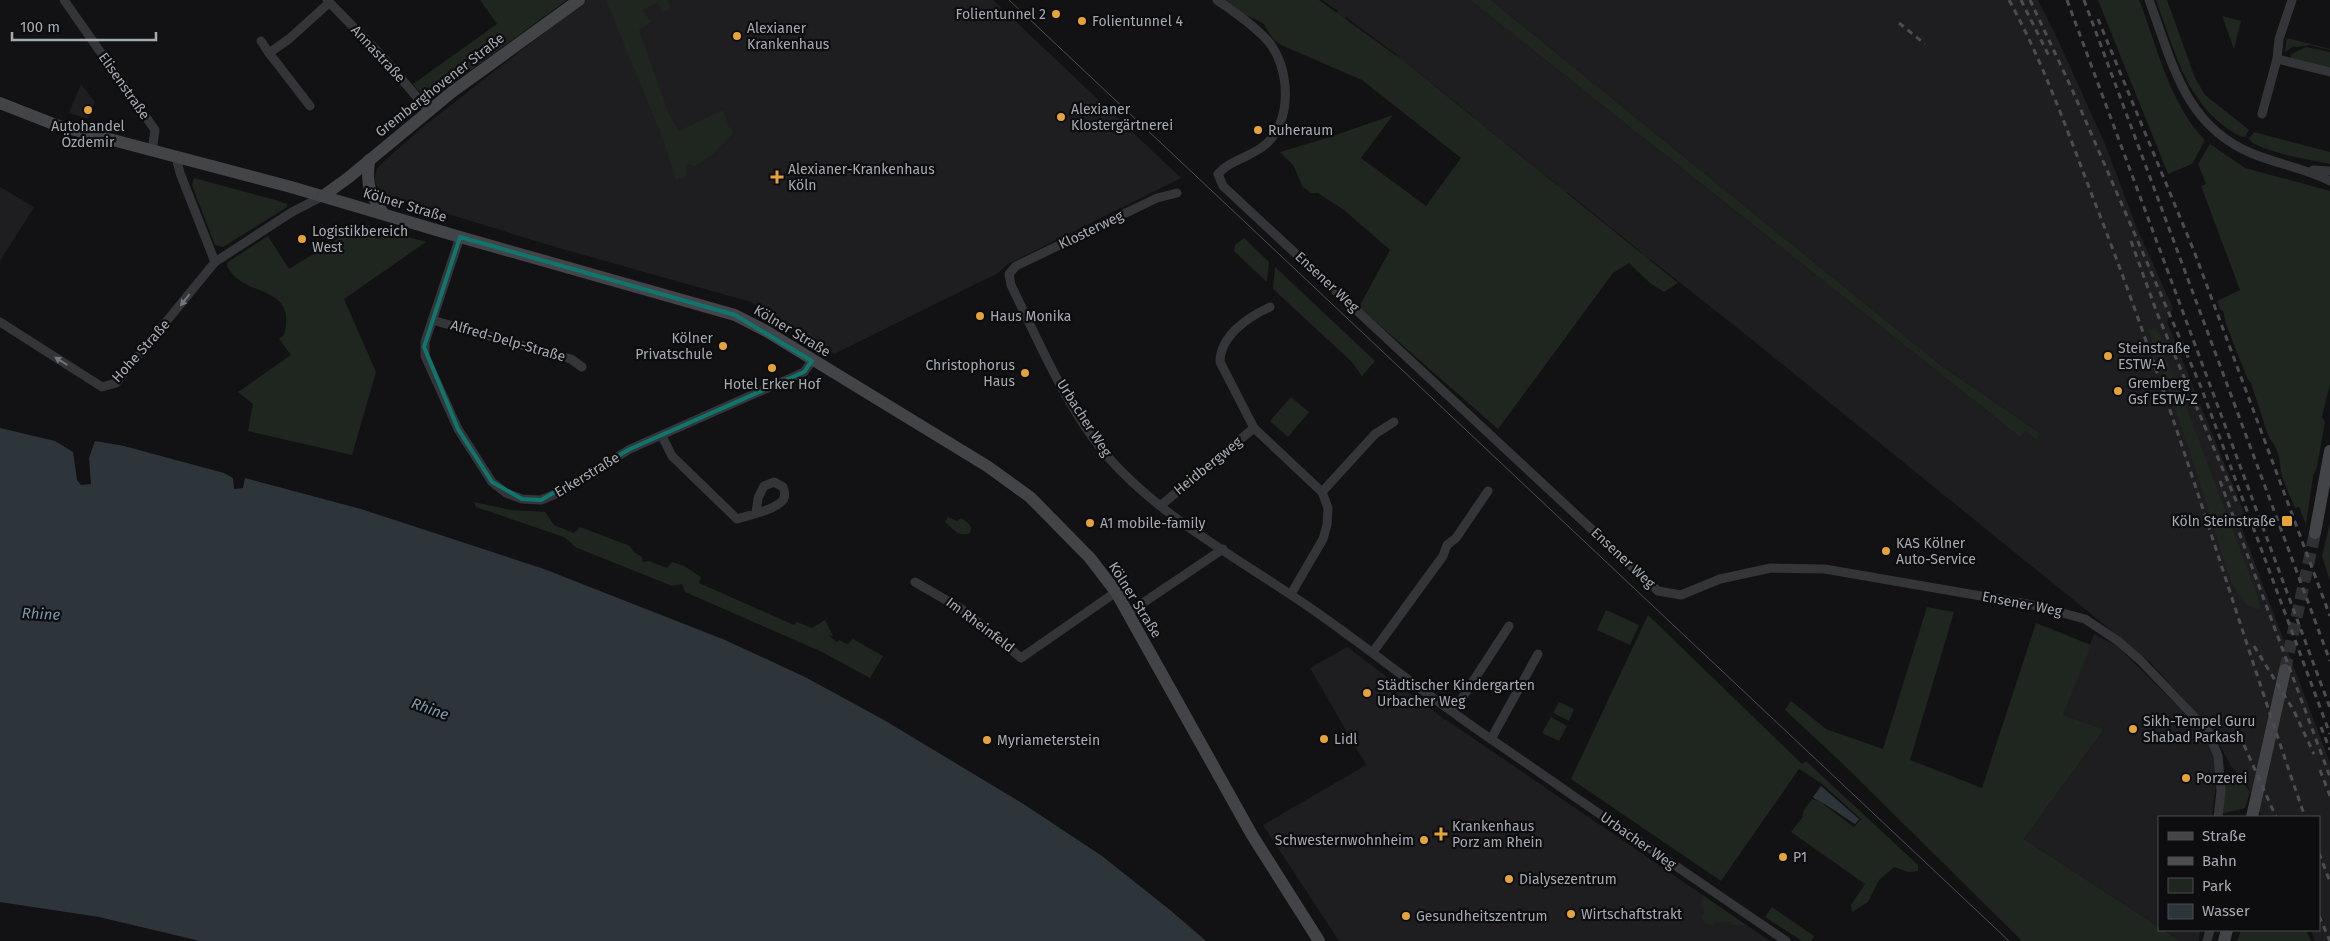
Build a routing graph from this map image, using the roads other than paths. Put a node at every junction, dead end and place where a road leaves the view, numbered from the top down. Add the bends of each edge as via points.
1 (64, 0) edge
2 (578, 0) edge
3 (1217, 0) edge
4 (2149, 0) edge
5 (2292, 0) edge
6 (328, 1) edge
7 (261, 41) dead end
8 (269, 53) junction
9 (2277, 59) junction
10 (2330, 72) edge
11 (0, 103) edge
12 (310, 106) dead end
13 (428, 110) junction
14 (2262, 114) dead end
15 (152, 151) junction
16 (176, 157) junction
17 (369, 160) junction
18 (2308, 170) junction
19 (2330, 171) edge
20 (2330, 180) edge
21 (1177, 193) dead end
22 (322, 196) junction
23 (383, 213) junction
24 (460, 238) junction
25 (215, 262) junction
26 (1008, 274) joint
27 (1270, 307) dead end
28 (432, 320) junction
29 (0, 322) edge
30 (812, 361) junction
31 (582, 367) dead end
32 (1394, 422) dead end
33 (1254, 428) junction
34 (662, 436) junction
35 (2330, 451) edge
36 (1488, 491) dead end
37 (1322, 492) junction
38 (1160, 506) junction
39 (756, 513) dead end
40 (2315, 534) tunnel mouth
41 (1223, 549) junction
42 (915, 582) dead end
43 (1116, 592) junction
44 (1291, 594) junction
45 (1128, 613) junction
46 (1509, 626) dead end
47 (1373, 652) junction
48 (1538, 654) dead end
49 (2285, 670) tunnel mouth
50 (1453, 712) junction
51 (1491, 740) junction
52 (2218, 816) edge
53 (2252, 816) edge
54 (1319, 941) edge
55 (1786, 941) edge

1 - 15 street, Elisenstraße via 156,130
2 - 13 main road, Gremberghovener Straße
3 - 52 street, Ensener Weg via 1267,40 1277,52 1286,94 1285,107 1275,133 1266,144 1224,166 1218,174 1228,193 1658,591 1681,595 1720,579 1771,568 1825,569 2033,605 2085,619 2138,659 2208,731 2218,756 2221,791
4 - 18 street via 2174,68 2190,102 2207,124 2252,154
5 - 9 street via 2279,38
6 - 8 street via 289,39
6 - 13 street, Annastraße via 381,55
7 - 8 street
8 - 12 street
9 - 10 street
9 - 14 street
11 - 15 main road, Kölner Straße via 56,125
13 - 17 main road, Gremberghovener Straße
15 - 16 main road, Kölner Straße
16 - 22 main road, Kölner Straße
16 - 25 street
17 - 22 main road, Gremberghovener Straße
17 - 23 main road via 369,191
18 - 19 street
18 - 20 street
21 - 26 street, Klosterweg via 1149,202 1016,266
22 - 23 main road, Kölner Straße
22 - 25 street, Hohe Straße
23 - 24 main road, Kölner Straße
24 - 28 street, Erkerstraße
24 - 30 main road, Kölner Straße via 735,315
25 -> 29 street, Hohe Straße via 116,382 109,386 102,387
26 - 38 street, Urbacher Weg via 1043,350 1091,434 1124,475
27 - 33 street, Heidbergweg via 1251,317 1232,334 1223,344 1220,354 1220,362
28 - 31 street, Alfred-Delp-Straße via 571,359
28 - 34 street, Erkerstraße via 424,356 458,429 492,482 506,492 522,499 542,500 558,494 630,450
30 - 34 street, Erkerstraße via 804,372
30 - 43 main road, Kölner Straße via 987,466 1030,498 1090,558
32 - 37 street via 1375,434
33 - 37 street
33 - 38 street, Heidbergweg
34 - 39 street via 672,456 737,520
35 - 40 main road
36 - 47 street
37 - 44 street via 1328,508 1327,525 1318,550
38 - 41 street, Urbacher Weg
41 - 44 street, Urbacher Weg
41 - 45 street
42 - 43 street, Im Rheinfeld via 963,610 1022,658
43 - 45 main road, Kölner Straße
44 - 47 street, Urbacher Weg
45 - 54 main road, Kölner Straße via 1252,835
46 - 50 street
47 - 50 street, Urbacher Weg
48 - 51 street
49 - 53 main road
50 - 51 street, Urbacher Weg
51 - 55 street, Urbacher Weg

